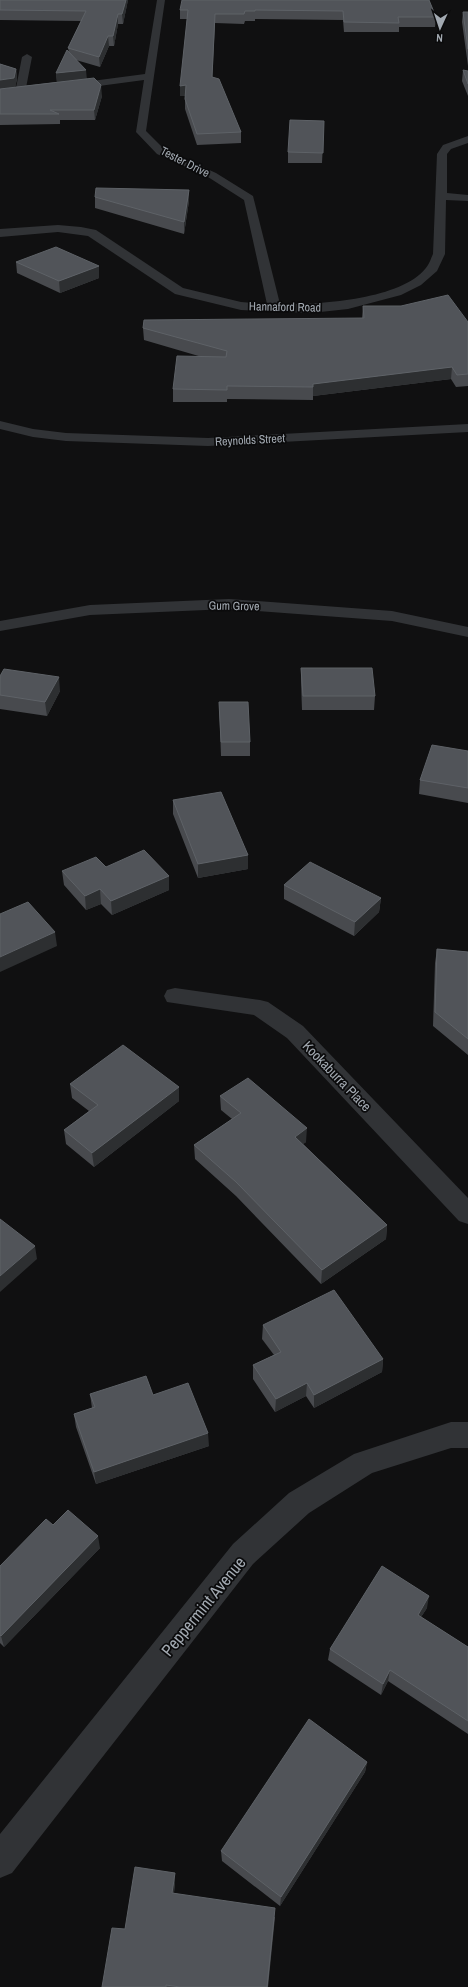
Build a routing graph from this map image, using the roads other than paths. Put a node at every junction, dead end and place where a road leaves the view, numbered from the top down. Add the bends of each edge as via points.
1 (161, 0) edge
2 (27, 58) dead end
3 (149, 76) junction
4 (58, 88) edge
5 (6, 94) edge
6 (468, 139) edge
7 (442, 196) junction
8 (468, 198) edge
9 (0, 233) edge
10 (274, 308) junction
11 (0, 425) edge
12 (468, 428) edge
13 (0, 626) edge
14 (468, 632) edge
15 (175, 996) dead end
16 (468, 1214) edge
17 (468, 1435) edge
18 (0, 1861) edge

1 - 3 street, Tester Drive
2 - 5 street via 23,92
3 - 4 street
3 - 10 street, Tester Drive via 141,132 161,152 212,175 249,198
6 - 7 street, Hannaford Road via 447,147 442,154
7 - 8 street
7 - 10 street, Hannaford Road via 439,213 439,254 433,268 417,282 396,292 343,306 311,309
9 - 10 street, Hannaford Road via 58,228 80,229 92,233 179,291 240,306
11 - 12 street, Reynolds Street via 66,437 208,442
13 - 14 street, Gum Grove via 90,610 229,604 392,616
15 - 16 street, Kookaburra Place via 260,1008 295,1032
17 - 18 street, Peppermint Avenue via 451,1435 364,1463 299,1503 243,1554

